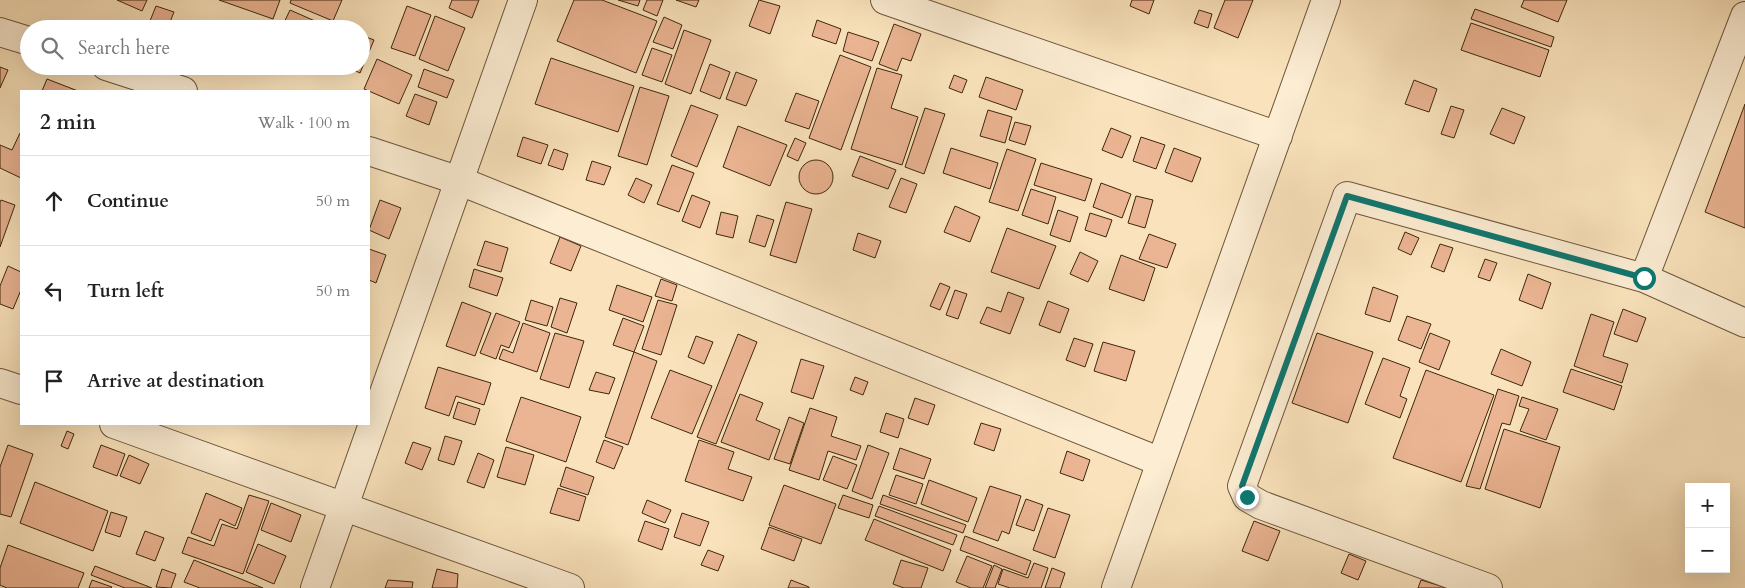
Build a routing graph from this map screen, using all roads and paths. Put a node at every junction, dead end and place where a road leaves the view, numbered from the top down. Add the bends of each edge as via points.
1 (524, 0) edge
2 (885, 0) edge
3 (1326, 0) edge
4 (1745, 16) edge
5 (0, 32) edge
6 (20, 38) edge
7 (134, 75) edge
8 (180, 90) edge
9 (1278, 136) junction
10 (370, 151) edge
11 (460, 181) junction
12 (1644, 278) junction
13 (1745, 323) edge
14 (0, 382) edge
15 (20, 390) edge
16 (117, 425) edge
17 (1161, 462) junction
18 (344, 506) junction
19 (314, 588) edge
20 (570, 588) edge
21 (1116, 588) edge
22 (1488, 588) edge

1 - 11 street
2 - 9 street
3 - 9 street
4 - 12 street
5 - 6 street
7 - 8 street
9 - 17 street
10 - 11 street
11 - 17 street
11 - 18 street
12 - 13 street
12 - 22 street via 1347,196 1242,486 1247,497 1261,505
14 - 15 street
16 - 18 street
17 - 21 street
18 - 19 street
18 - 20 street

